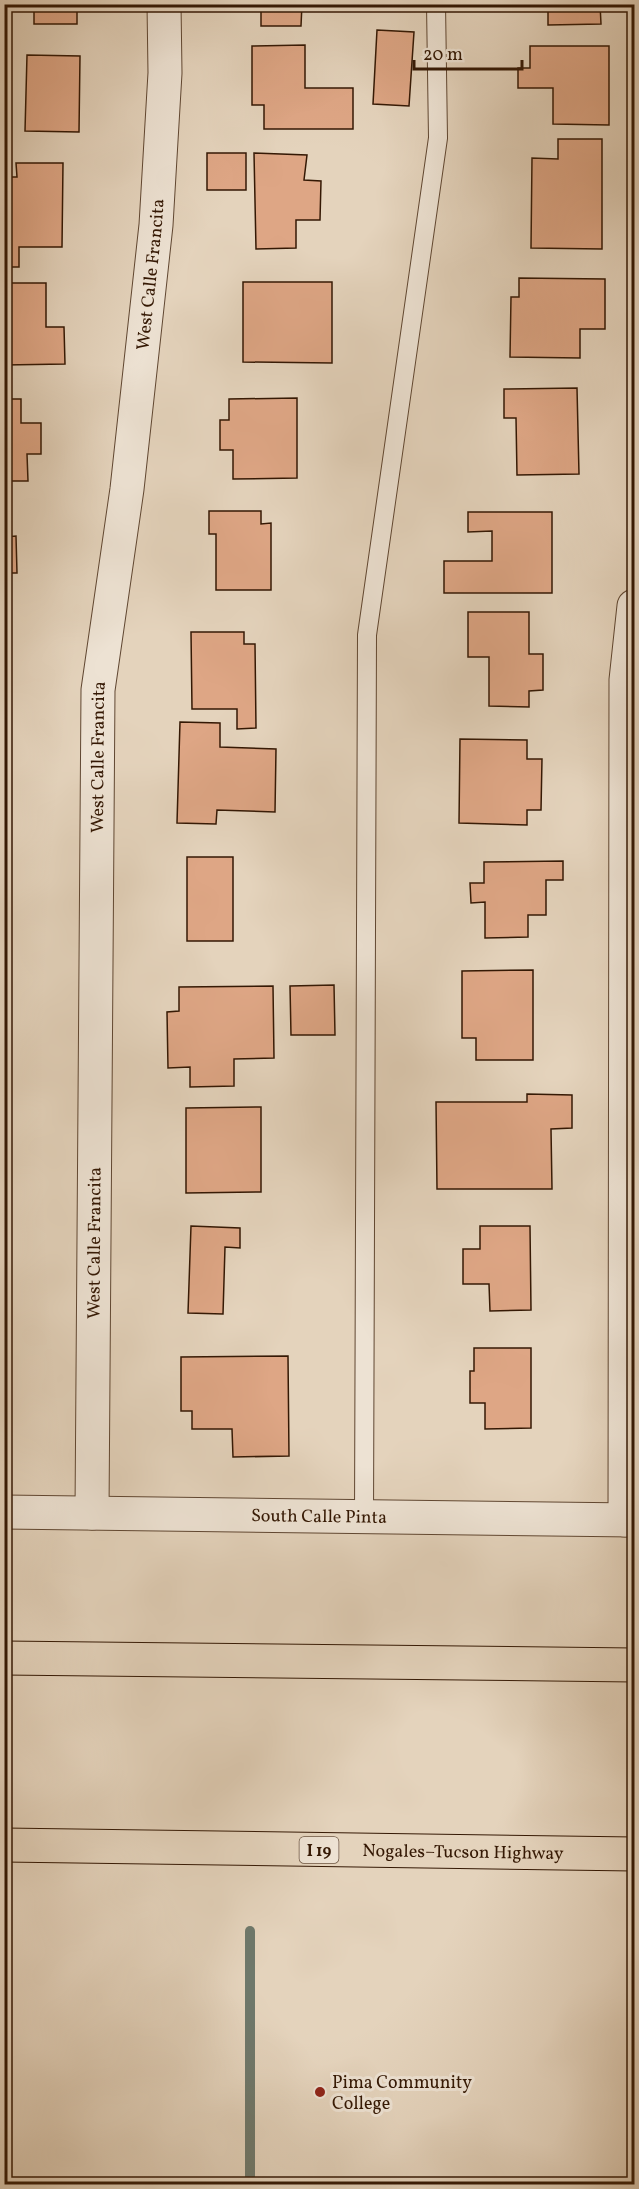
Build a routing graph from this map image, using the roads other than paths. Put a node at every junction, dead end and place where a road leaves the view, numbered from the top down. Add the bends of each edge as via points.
1 (164, 4) edge
2 (436, 4) edge
3 (634, 606) edge
4 (4, 1512) edge
5 (92, 1513) junction
6 (364, 1517) junction
7 (630, 1520) edge
8 (4, 1658) edge
9 (634, 1665) edge
10 (4, 1845) edge
11 (634, 1854) edge

1 - 5 street, West Calle Francita via 165,73 156,225 127,489 98,690
2 - 6 lane via 438,138 367,635
3 - 7 street via 626,680
4 - 5 street, South Calle Pinta
5 - 6 street, South Calle Pinta
6 - 7 street, South Calle Pinta
8 - 9 highway
10 - 11 highway, Nogales–Tucson Highway / I 19

